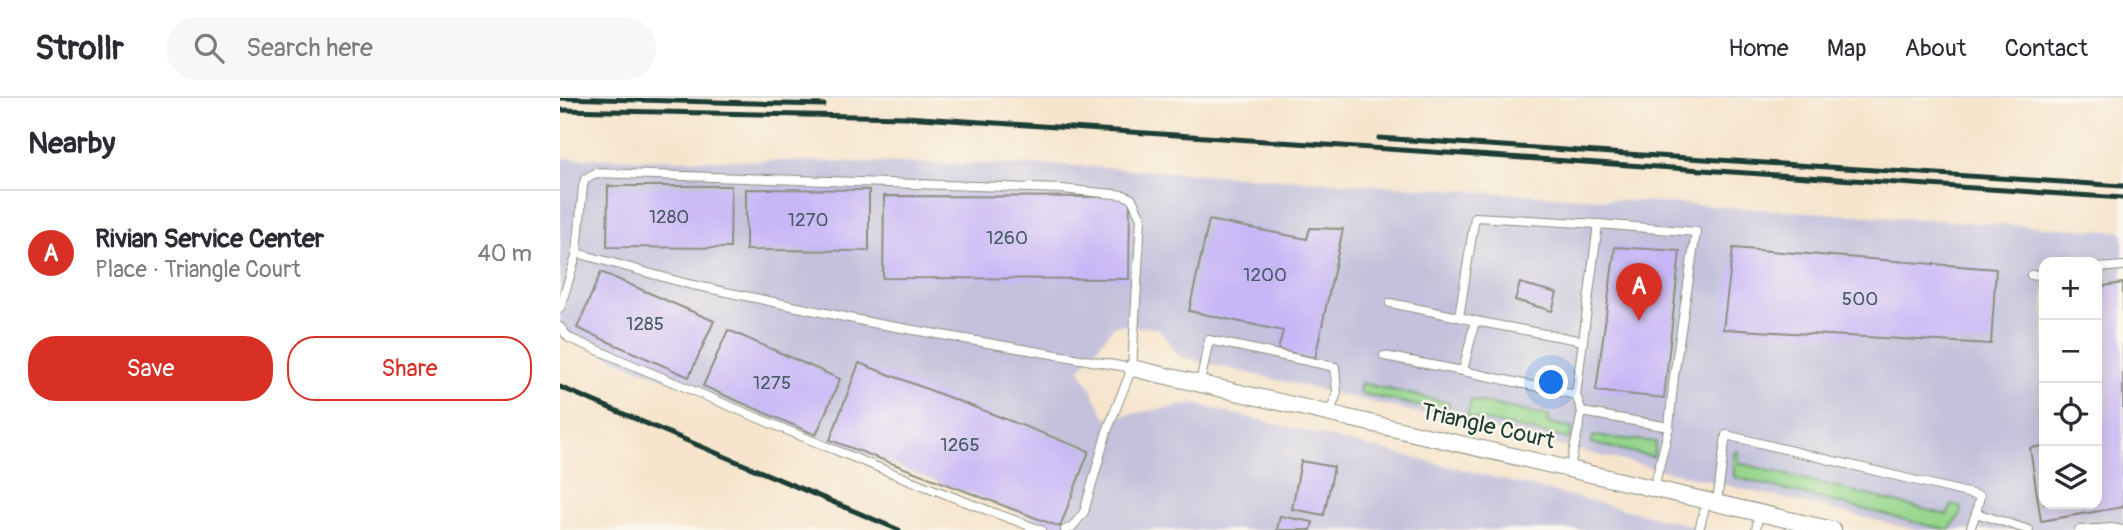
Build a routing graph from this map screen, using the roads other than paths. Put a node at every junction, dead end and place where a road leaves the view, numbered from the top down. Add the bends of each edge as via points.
1 (1598, 225) junction
2 (577, 253) junction
3 (2123, 266) edge
4 (2102, 268) edge
5 (2039, 274) edge
6 (2031, 275) dead end
7 (1390, 303) dead end
8 (560, 308) edge
9 (1459, 317) junction
10 (1475, 321) junction
11 (560, 327) edge
12 (1583, 341) junction
13 (1384, 356) dead end
14 (1132, 368) junction
15 (1463, 371) junction
16 (1200, 383) junction
17 (1576, 396) junction
18 (1330, 412) junction
19 (1582, 412) junction
20 (1669, 427) junction
21 (1570, 468) junction
22 (1654, 488) junction
23 (1712, 501) junction
24 (1759, 512) junction
25 (1976, 513) junction
26 (1041, 530) edge
27 (1065, 530) edge
28 (1699, 530) edge
29 (1756, 530) edge
30 (1833, 530) edge
31 (1970, 530) edge
32 (2029, 530) edge
33 (2079, 530) edge
34 (2123, 530) edge

1 - 9 lane via 1475,217
1 - 12 lane
1 - 20 lane via 1696,232
2 - 8 lane
2 - 14 lane via 688,284 873,323
2 - 14 lane via 583,186 585,178 595,173 1125,195 1141,218
3 - 4 lane
5 - 6 lane
7 - 9 lane
9 - 10 lane
10 - 12 lane
10 - 15 lane
11 - 26 lane via 569,338 696,392
12 - 17 lane
13 - 15 lane
14 - 16 street, Triangle Court
14 - 27 lane via 1107,431 1084,512
15 - 17 lane
16 - 18 street, Triangle Court
16 - 18 lane via 1209,340 1335,367 1337,393
17 - 19 lane
18 - 21 street, Triangle Court
19 - 20 lane
19 - 21 lane
20 - 22 lane
21 - 22 street, Triangle Court
22 - 23 street, Triangle Court
23 - 24 street, Triangle Court
23 - 25 lane via 1726,435 1980,496
23 - 28 lane
24 - 29 lane
24 - 30 street, Triangle Court
25 - 31 lane
25 - 32 lane
33 - 34 lane

